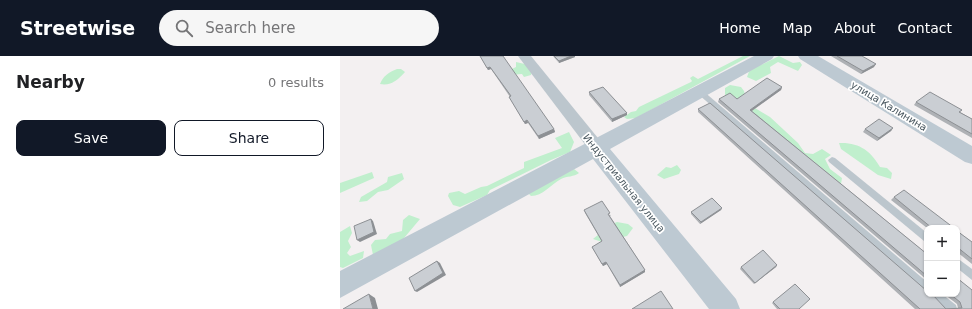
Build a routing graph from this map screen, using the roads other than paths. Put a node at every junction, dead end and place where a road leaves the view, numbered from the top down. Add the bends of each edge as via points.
1 (524, 56) edge
2 (766, 56) edge
3 (806, 56) edge
4 (700, 92) junction
5 (596, 147) junction
6 (972, 156) edge
7 (832, 160) dead end
8 (924, 236) edge
9 (960, 265) edge
10 (972, 275) edge
11 (340, 285) edge
12 (924, 285) edge
13 (938, 297) edge
14 (726, 309) edge
15 (952, 309) edge

1 - 5 street, Индустриальная улица
2 - 4 street
3 - 6 street, улица Калинина
4 - 5 street
4 - 12 lane
5 - 11 street
5 - 14 street, Индустриальная улица
7 - 8 lane
9 - 10 lane
13 - 15 lane

